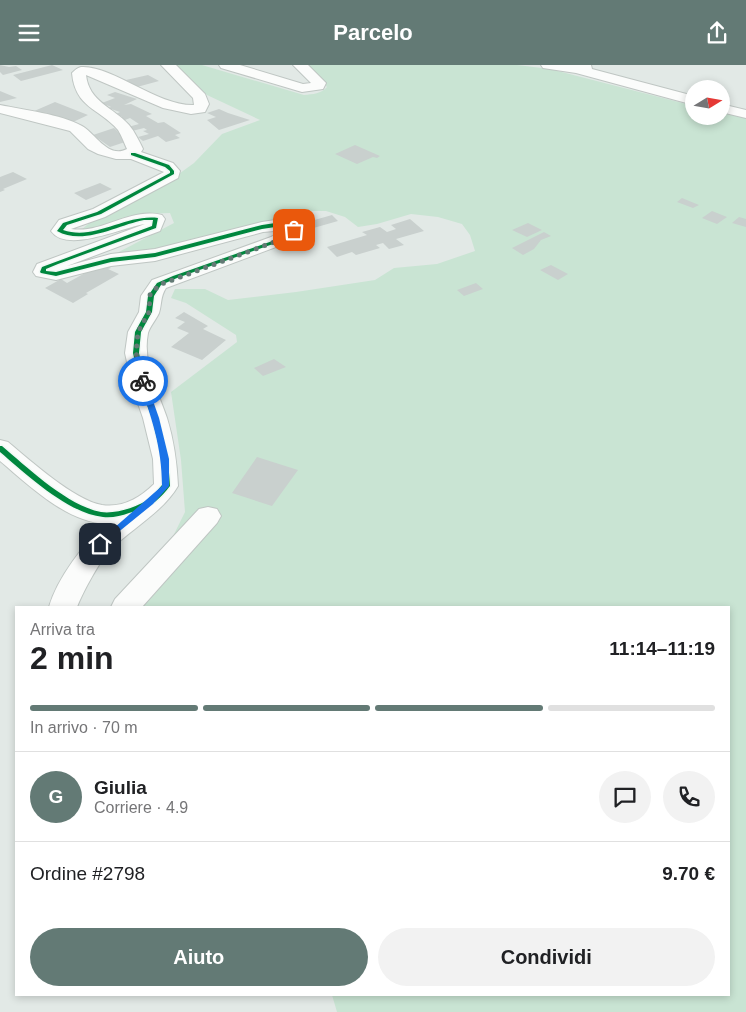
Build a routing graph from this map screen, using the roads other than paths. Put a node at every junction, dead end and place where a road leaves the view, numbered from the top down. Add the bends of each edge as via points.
1 (168, 65) edge
2 (226, 65) edge
3 (300, 65) edge
4 (548, 65) edge
5 (580, 67) edge
6 (685, 98) edge
7 (0, 109) edge
8 (730, 110) edge
9 (746, 114) edge
10 (133, 154) junction
11 (0, 448) edge
12 (150, 502) junction
13 (208, 516) dead end
14 (63, 606) edge
15 (126, 606) edge

1 - 10 street via 200,97 200,109 179,107 95,73 79,73 79,84 86,99 125,129 135,149
2 - 3 street via 302,88 318,86 319,83
4 - 5 street
5 - 6 street
7 - 10 street via 78,129 94,146 114,154 127,157
8 - 9 street
10 - 12 street via 167,166 172,174 99,213 65,224 60,231 81,234 149,218 156,219 154,227 56,263 44,268 43,272 56,274 111,260 155,255 262,227 282,224 294,227 292,235 176,277 159,285 150,295 149,312 138,332 136,353 166,459 166,486
11 - 12 street via 48,488 101,515 124,512
12 - 14 street via 100,544
13 - 15 street

